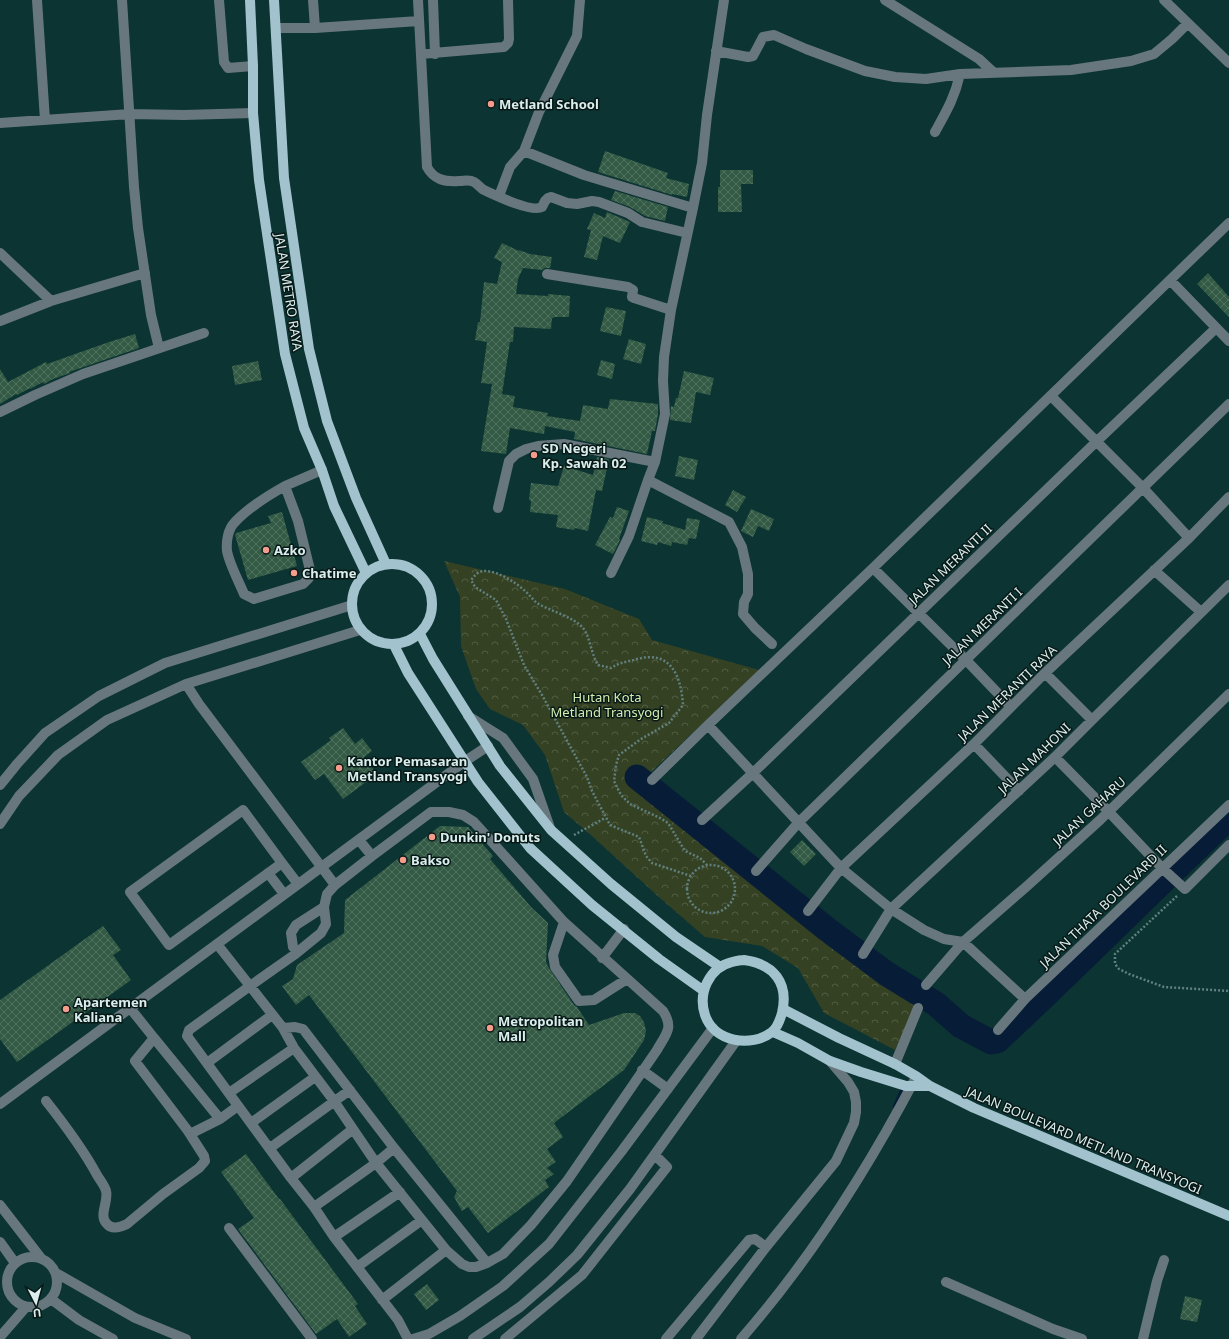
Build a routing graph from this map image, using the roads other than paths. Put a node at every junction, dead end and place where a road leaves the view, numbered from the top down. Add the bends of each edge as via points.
1 (37, 0) edge
2 (122, 0) edge
3 (220, 0) edge
4 (250, 0) edge
5 (274, 0) edge
6 (313, 0) edge
7 (418, 0) edge
8 (433, 0) edge
9 (508, 0) edge
10 (580, 0) edge
11 (724, 0) edge
12 (885, 0) edge
13 (1164, 0) edge
14 (419, 21) junction
15 (1187, 24) junction
16 (276, 28) junction
17 (315, 28) junction
18 (716, 51) junction
19 (421, 54) junction
20 (435, 54) junction
21 (1229, 63) edge
22 (253, 66) junction
23 (993, 72) junction
24 (960, 74) junction
25 (253, 113) junction
26 (130, 114) junction
27 (45, 120) junction
28 (0, 123) edge
29 (934, 132) dead end
30 (524, 151) junction
31 (499, 196) junction
32 (693, 208) junction
33 (1228, 226) edge
34 (687, 233) junction
35 (0, 253) edge
36 (145, 273) junction
37 (547, 274) dead end
38 (1170, 280) junction
39 (51, 301) junction
40 (671, 310) junction
41 (0, 321) edge
42 (1216, 328) junction
43 (204, 333) dead end
44 (1229, 341) edge
45 (159, 348) junction
46 (1051, 396) junction
47 (1229, 404) edge
48 (0, 412) edge
49 (1096, 442) junction
50 (655, 462) junction
51 (322, 470) junction
52 (648, 480) junction
53 (285, 486) junction
54 (1143, 488) junction
55 (1228, 500) edge
56 (498, 508) dead end
57 (1189, 538) junction
58 (386, 564) junction
59 (873, 568) junction
60 (1154, 570) junction
61 (366, 573) junction
62 (611, 573) dead end
63 (1229, 585) edge
64 (352, 605) junction
65 (1201, 612) junction
66 (918, 613) junction
67 (360, 630) junction
68 (420, 634) junction
69 (772, 644) dead end
70 (394, 645) junction
71 (966, 660) junction
72 (1044, 673) junction
73 (186, 684) junction
74 (1229, 694) edge
75 (1011, 707) junction
76 (468, 716) junction
77 (1092, 720) junction
78 (708, 725) junction
79 (974, 744) junction
80 (488, 746) junction
81 (1055, 757) junction
82 (464, 762) junction
83 (753, 772) junction
84 (652, 780) dead end
85 (0, 785) edge
86 (1019, 791) junction
87 (1229, 805) edge
88 (1108, 811) junction
89 (702, 820) dead end
90 (799, 822) junction
91 (0, 824) edge
92 (551, 830) junction
93 (359, 840) junction
94 (1229, 845) edge
95 (372, 856) junction
96 (282, 863) junction
97 (321, 867) junction
98 (841, 868) junction
99 (756, 871) dead end
100 (1165, 871) junction
101 (268, 873) junction
102 (298, 884) junction
103 (335, 885) junction
104 (284, 894) junction
105 (324, 907) junction
106 (890, 909) junction
107 (808, 911) dead end
108 (564, 922) junction
109 (624, 929) junction
110 (963, 942) junction
111 (217, 944) junction
112 (293, 947) dead end
113 (863, 954) dead end
114 (602, 958) junction
115 (720, 967) junction
116 (627, 979) junction
117 (926, 985) dead end
118 (250, 986) junction
119 (704, 991) junction
120 (1025, 999) junction
121 (130, 1008) junction
122 (918, 1008) dead end
123 (783, 1009) junction
124 (272, 1015) junction
125 (283, 1028) junction
126 (713, 1028) junction
127 (998, 1030) dead end
128 (773, 1032) junction
129 (154, 1038) junction
130 (736, 1041) junction
131 (294, 1048) junction
132 (830, 1061) junction
133 (207, 1063) junction
134 (895, 1064) junction
135 (642, 1070) junction
136 (315, 1076) junction
137 (916, 1076) junction
138 (930, 1086) junction
139 (911, 1087) junction
140 (668, 1089) junction
141 (350, 1090) junction
142 (229, 1093) junction
143 (46, 1101) dead end
144 (334, 1101) junction
145 (0, 1104) edge
146 (238, 1106) junction
147 (220, 1120) junction
148 (251, 1123) junction
149 (353, 1129) junction
150 (190, 1134) junction
151 (270, 1148) junction
152 (394, 1148) junction
153 (655, 1154) junction
154 (376, 1163) junction
155 (291, 1178) junction
156 (400, 1192) junction
157 (0, 1205) edge
158 (314, 1207) junction
159 (1229, 1216) edge
160 (422, 1220) junction
161 (229, 1228) dead end
162 (334, 1238) junction
163 (0, 1242) edge
164 (766, 1247) junction
165 (446, 1250) junction
166 (41, 1258) junction
167 (1164, 1260) dead end
168 (16, 1263) junction
169 (487, 1263) junction
170 (357, 1267) junction
171 (56, 1272) junction
172 (946, 1282) dead end
173 (3, 1293) edge
174 (51, 1299) junction
175 (382, 1300) junction
176 (26, 1307) junction
177 (0, 1337) edge
178 (424, 1337) edge
179 (114, 1339) edge
180 (186, 1339) edge
181 (312, 1339) edge
182 (408, 1339) edge
183 (413, 1339) edge
184 (473, 1339) edge
185 (505, 1339) edge
186 (666, 1339) edge
187 (696, 1339) edge
188 (741, 1339) edge
189 (1082, 1339) edge
190 (1143, 1339) edge

1 - 27 street
2 - 26 street
3 - 22 street via 224,62 228,68
4 - 22 main road, JALAN METRO RAYA
5 - 16 main road, JALAN METRO RAYA
6 - 17 street
7 - 14 street
8 - 20 street
9 - 20 street via 509,39 504,47
10 - 30 street via 577,36 539,112
11 - 18 street
12 - 23 street via 979,59
13 - 15 street
14 - 17 street
14 - 19 street
15 - 21 street
15 - 23 street via 1158,51 1144,58 1071,70
16 - 17 street
16 - 58 main road, JALAN METRO RAYA via 284,178 309,349 327,421 356,498
18 - 24 street via 753,56 763,37 774,35 865,71 895,77 926,79
18 - 32 street via 702,163
19 - 20 street
19 - 31 street via 430,173 442,180 468,180
22 - 25 main road, JALAN METRO RAYA
23 - 24 street
24 - 29 street via 951,102
25 - 26 street
25 - 51 main road, JALAN METRO RAYA via 259,180 285,354 304,428
26 - 27 street
26 - 36 street via 134,187
27 - 28 street
30 - 31 street via 510,167
30 - 32 street via 584,175
31 - 34 street via 534,209 542,207 551,197 567,203 599,202 628,213 642,222
32 - 34 street
33 - 38 street
34 - 40 street
35 - 39 street
36 - 39 street
36 - 45 street
37 - 40 street via 628,288 633,290 632,297
38 - 42 street
38 - 46 street
39 - 41 street
40 - 50 street via 664,357 665,414
42 - 44 street
42 - 49 street, JALAN MERANTI II
43 - 45 street
45 - 48 street via 82,374
46 - 49 street
46 - 59 street
47 - 54 street, JALAN MERANTI I
49 - 54 street
49 - 66 street, JALAN MERANTI II
50 - 52 street
50 - 56 street via 564,444 526,449 509,461
51 - 53 street
51 - 61 main road, JALAN METRO RAYA via 334,506
52 - 62 street via 629,536
52 - 69 street via 729,522 742,547 748,574 748,594 743,614
53 - 53 street via 299,528 310,578 304,584 254,599 244,594 227,553 229,532 234,522
54 - 57 street
54 - 71 street, JALAN MERANTI I
55 - 57 street, JALAN MERANTI RAYA
57 - 60 street, JALAN MERANTI RAYA
58 - 61 main road
58 - 68 main road via 415,570 431,591 432,614 428,625
59 - 66 street
59 - 78 street
60 - 65 street
60 - 72 street, JALAN MERANTI RAYA
61 - 64 main road via 352,596
63 - 65 street, JALAN MAHONI
64 - 67 main road via 354,618
64 - 85 street via 165,663 105,693 45,733
65 - 77 street, JALAN MAHONI
66 - 71 street
66 - 83 street, JALAN MERANTI II
67 - 70 main road via 381,644
67 - 73 street
68 - 70 main road via 408,642
68 - 76 main road
70 - 82 main road via 408,673
71 - 75 street
71 - 90 street, JALAN MERANTI I
72 - 75 street, JALAN MERANTI RAYA
72 - 77 street
73 - 91 street via 107,720 58,755 19,796
73 - 97 street
74 - 88 street, JALAN GAHARU
75 - 79 street, JALAN MERANTI RAYA
76 - 80 main road
76 - 92 street via 504,738 533,778
77 - 81 street, JALAN MAHONI
78 - 83 street
78 - 84 street
79 - 86 street
79 - 98 street, JALAN MERANTI RAYA
80 - 82 street
80 - 92 main road via 500,766
81 - 86 street, JALAN MAHONI
81 - 88 street
82 - 93 street
82 - 109 main road via 530,848 592,905
83 - 89 street, JALAN MERANTI II
83 - 90 street
86 - 106 street, JALAN MAHONI
87 - 100 street, JALAN THATA BOULEVARD II
88 - 100 street
88 - 110 street, JALAN GAHARU
90 - 98 street
90 - 99 street, JALAN MERANTI I
92 - 115 main road via 616,889 676,937
93 - 95 street
93 - 97 street
94 - 100 street via 1185,889
95 - 103 street
95 - 108 street via 431,812 463,815 474,822
96 - 101 street
96 - 101 street via 243,810 130,892 169,945
96 - 102 street
97 - 102 street
97 - 103 street
98 - 106 street
98 - 107 street, JALAN MERANTI RAYA
100 - 120 street, JALAN THATA BOULEVARD II
101 - 104 street
102 - 104 street
103 - 105 street via 327,894
104 - 111 street
105 - 112 street via 296,925 291,933
105 - 118 street via 326,924 322,933
106 - 110 street via 924,930 944,939
106 - 113 street, JALAN MAHONI
108 - 114 street
108 - 116 street via 553,955 555,966 579,1001 594,1000
109 - 114 street
109 - 119 main road via 659,959
110 - 117 street, JALAN GAHARU
110 - 120 street
111 - 118 street
111 - 121 street
114 - 116 street
115 - 119 main road via 712,974
115 - 123 main road via 744,960 768,968 777,977 782,988
116 - 135 street via 663,1011 669,1024 669,1029 657,1050
118 - 124 street
118 - 133 street via 189,1030 187,1036
119 - 126 main road via 706,1017
120 - 127 street, JALAN THATA BOULEVARD II
121 - 129 street
121 - 145 street
122 - 134 street
123 - 128 main road
123 - 134 main road, JALAN BOULEVARD METLAND TRANSYOGI
124 - 125 street
124 - 133 street
125 - 131 street
125 - 141 street via 303,1029
126 - 130 main road via 723,1036
126 - 140 street
128 - 130 main road via 749,1041
128 - 132 main road
129 - 147 street
129 - 150 street via 135,1060
130 - 153 street
131 - 136 street
131 - 142 street
132 - 139 main road
132 - 164 street via 854,1092 854,1123 836,1161
133 - 142 street
134 - 137 main road, JALAN BOULEVARD METLAND TRANSYOGI
135 - 140 street
135 - 169 street via 567,1181 503,1254
136 - 144 street
136 - 148 street
137 - 138 main road, JALAN BOULEVARD METLAND TRANSYOGI
137 - 139 street
138 - 139 main road
138 - 159 main road, JALAN BOULEVARD METLAND TRANSYOGI via 974,1108
139 - 188 street via 831,1223
140 - 178 street via 550,1244 503,1286
141 - 144 street
141 - 152 street
142 - 146 street
143 - 150 street via 90,1161 106,1192 104,1218 105,1223 111,1227 127,1224 203,1163 204,1156
144 - 149 street
144 - 151 street
146 - 147 street
146 - 148 street
147 - 150 street
148 - 151 street
149 - 154 street
149 - 155 street
151 - 155 street
152 - 154 street
152 - 169 street
153 - 184 street via 577,1255 520,1307
153 - 185 street via 668,1167 582,1275
154 - 156 street
154 - 158 street
155 - 158 street
156 - 160 street
156 - 162 street
157 - 166 street
158 - 162 street
160 - 165 street
160 - 170 street
161 - 181 street
162 - 170 street
163 - 168 street
164 - 186 street via 755,1239 749,1240
164 - 187 street
165 - 169 street via 468,1267
165 - 175 street
166 - 168 street via 27,1257
166 - 171 street
167 - 190 street
168 - 173 street via 8,1273
170 - 175 street
171 - 174 street via 57,1286
171 - 180 street via 135,1318
172 - 189 street
173 - 176 street
174 - 176 street via 39,1307
174 - 179 street via 79,1320
175 - 182 street via 398,1320
176 - 177 street
178 - 183 street

